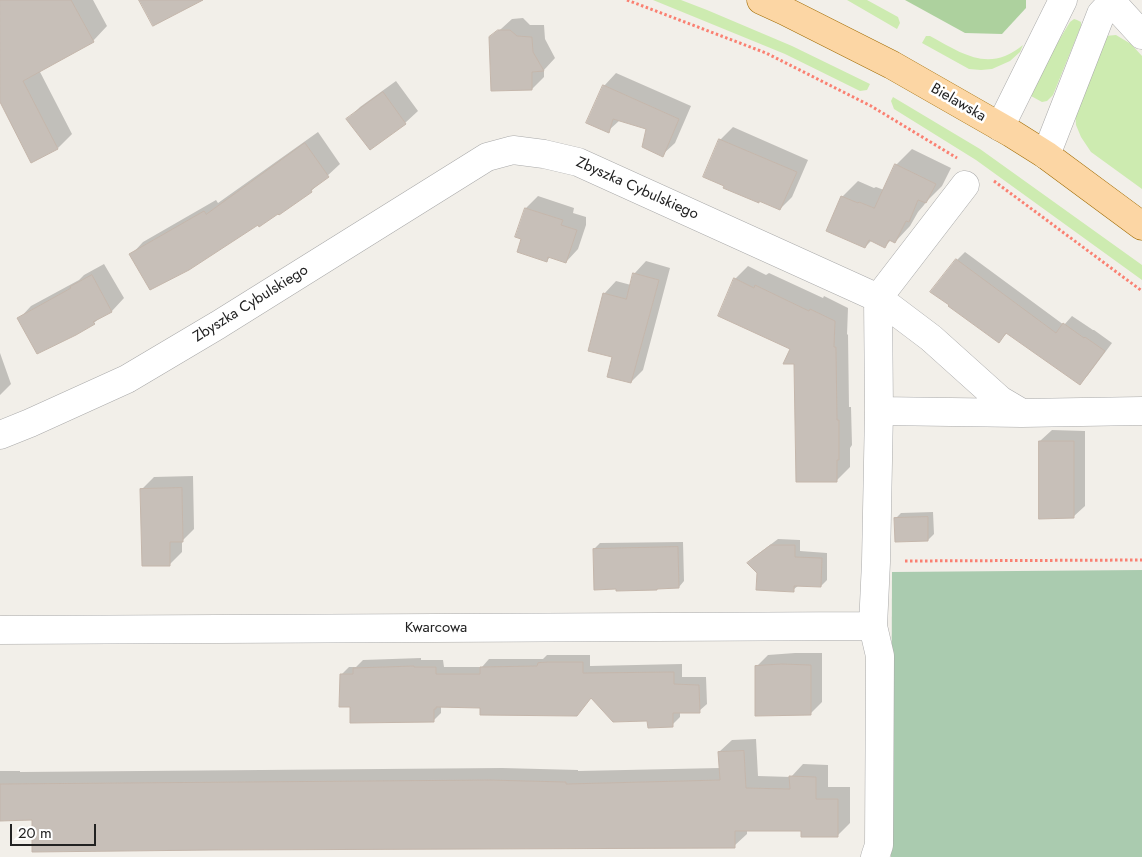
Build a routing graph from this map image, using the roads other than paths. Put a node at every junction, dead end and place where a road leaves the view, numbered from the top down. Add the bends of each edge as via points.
1 (761, 0) edge
2 (1063, 0) edge
3 (1111, 1) edge
4 (1142, 36) edge
5 (1000, 127) junction
6 (1046, 155) junction
7 (976, 181) road end
8 (1142, 226) edge
9 (878, 298) junction
10 (878, 410) junction
11 (1142, 411) edge
12 (1022, 413) junction
13 (0, 435) edge
14 (873, 626) junction
15 (0, 630) edge
16 (875, 857) edge

1 - 5 main road, Bielawska via 892,65
2 - 5 street
3 - 4 street
3 - 6 street via 1101,14
5 - 6 main road, Bielawska
6 - 8 main road, Bielawska
7 - 9 street
9 - 10 street
9 - 12 street, Zbyszka Cybulskiego via 931,338 1000,400
9 - 13 street, Zbyszka Cybulskiego via 578,162 513,150 487,157 127,379
10 - 12 street
10 - 14 street
11 - 12 street
14 - 15 street, Kwarcowa
14 - 16 street via 880,656 879,845

